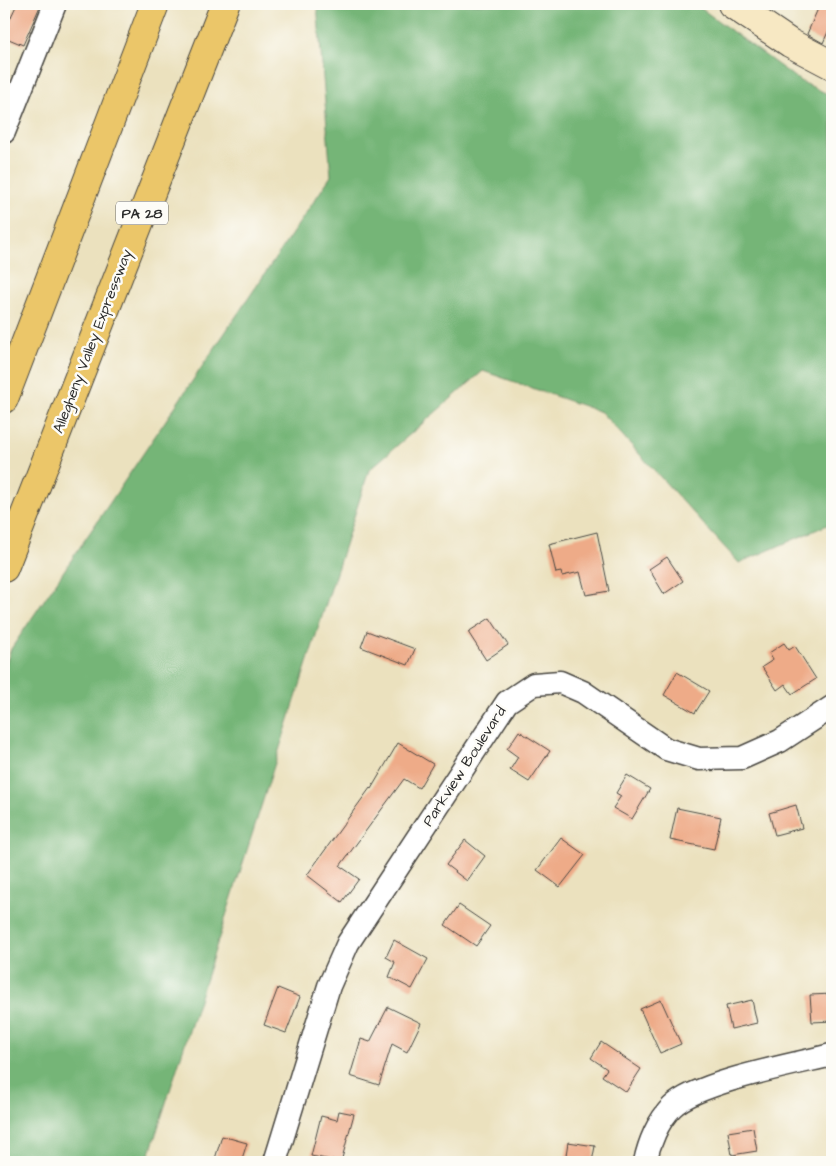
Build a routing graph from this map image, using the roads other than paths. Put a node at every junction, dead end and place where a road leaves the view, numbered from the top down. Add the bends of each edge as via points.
1 (55, 4) edge
2 (155, 4) edge
3 (225, 4) edge
4 (732, 4) edge
5 (832, 66) edge
6 (5, 126) edge
7 (4, 399) edge
8 (4, 568) edge
9 (832, 708) edge
10 (832, 1054) edge
11 (274, 1162) edge
12 (645, 1162) edge

1 - 6 street
2 - 7 highway
3 - 8 highway, Allegheny Valley Expressway / PA 28
4 - 5 street via 790,43
9 - 11 street, Parkview Boulevard via 780,741 742,758 700,759 666,749 583,692 560,682 534,684 507,702 348,943 329,986
10 - 12 street via 708,1087 672,1107 655,1132

